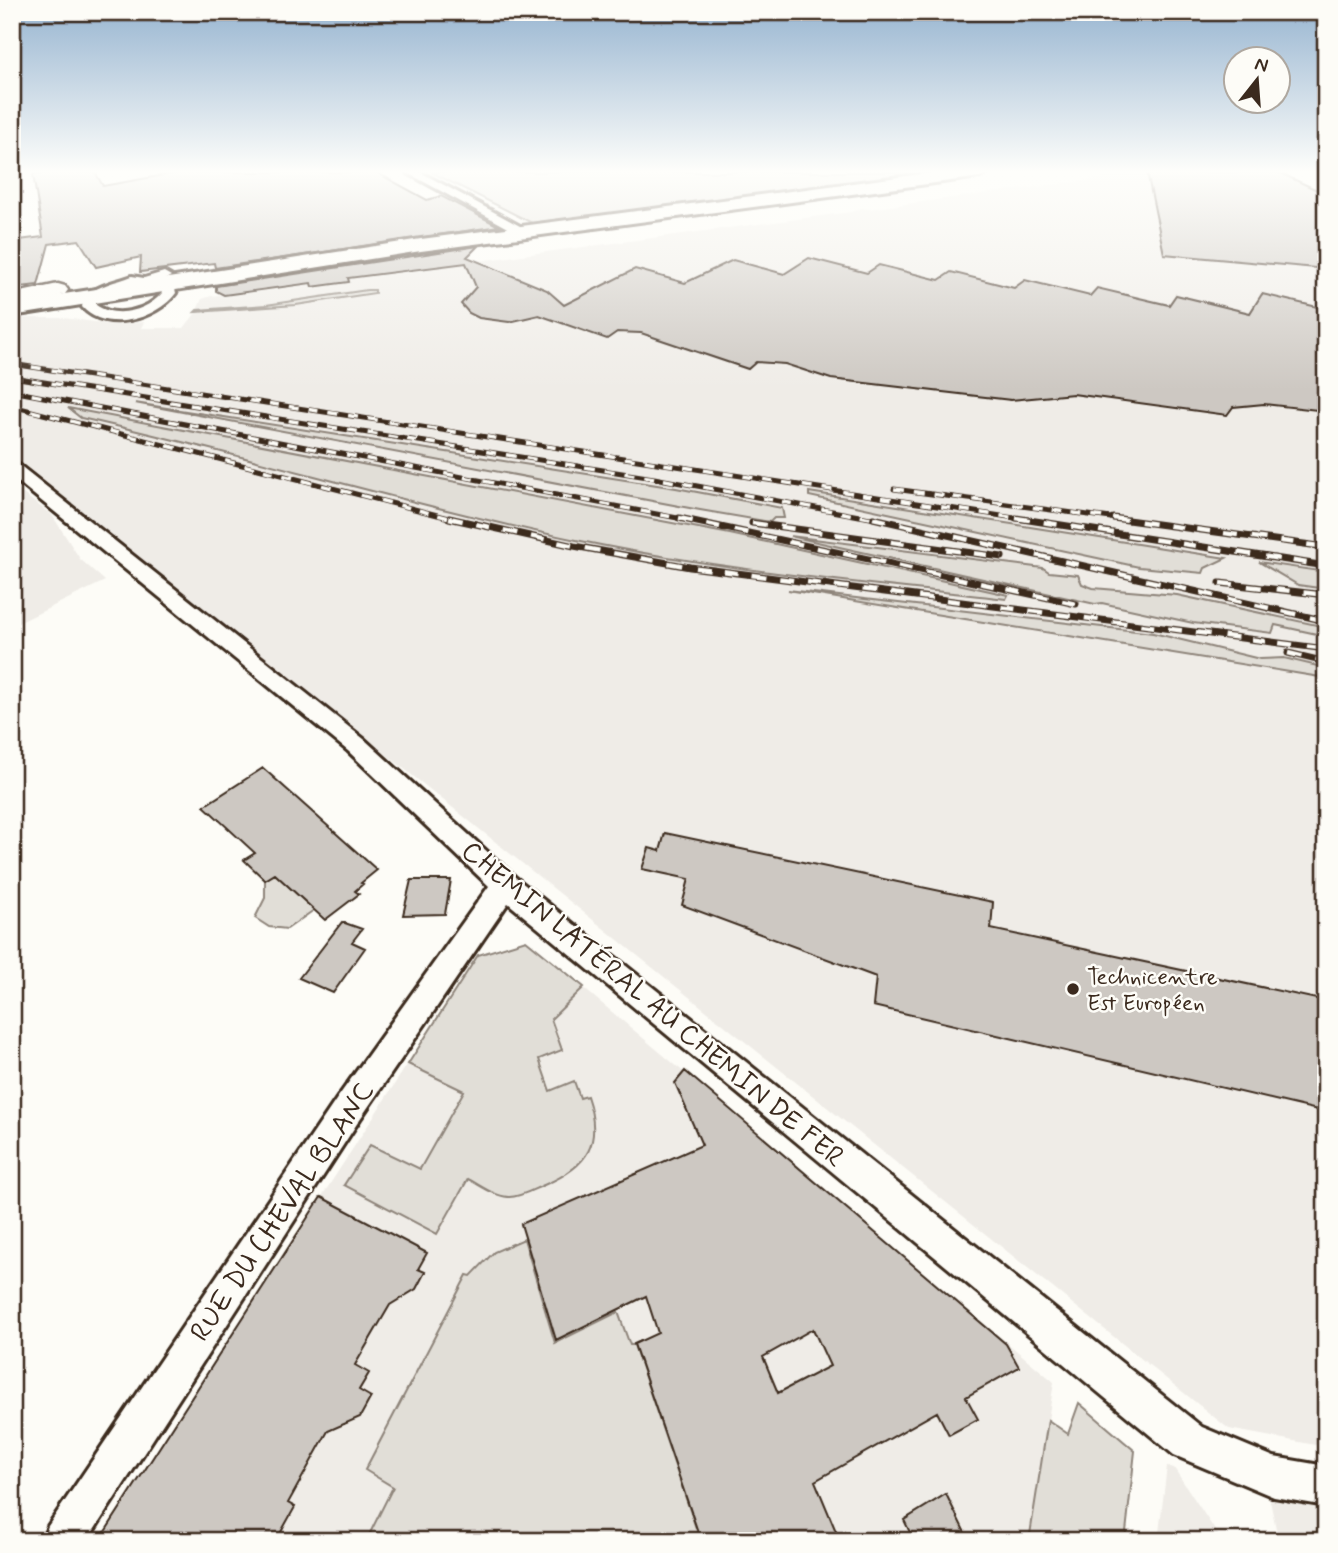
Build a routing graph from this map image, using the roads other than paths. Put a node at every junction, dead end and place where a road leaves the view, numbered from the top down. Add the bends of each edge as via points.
1 (425, 244) edge
2 (153, 281) junction
3 (12, 298) edge
4 (12, 309) edge
5 (12, 468) edge
6 (505, 885) junction
7 (1326, 1486) edge
8 (63, 1541) edge

1 - 2 main road
2 - 3 main road
2 - 4 main road
5 - 6 street, CHEMIN LATÉRAL AU CHEMIN DE FER via 356,745
6 - 7 street, CHEMIN LATÉRAL AU CHEMIN DE FER via 1188,1441 1274,1477
6 - 8 street, RUE DU CHEVAL BLANC via 370,1076

